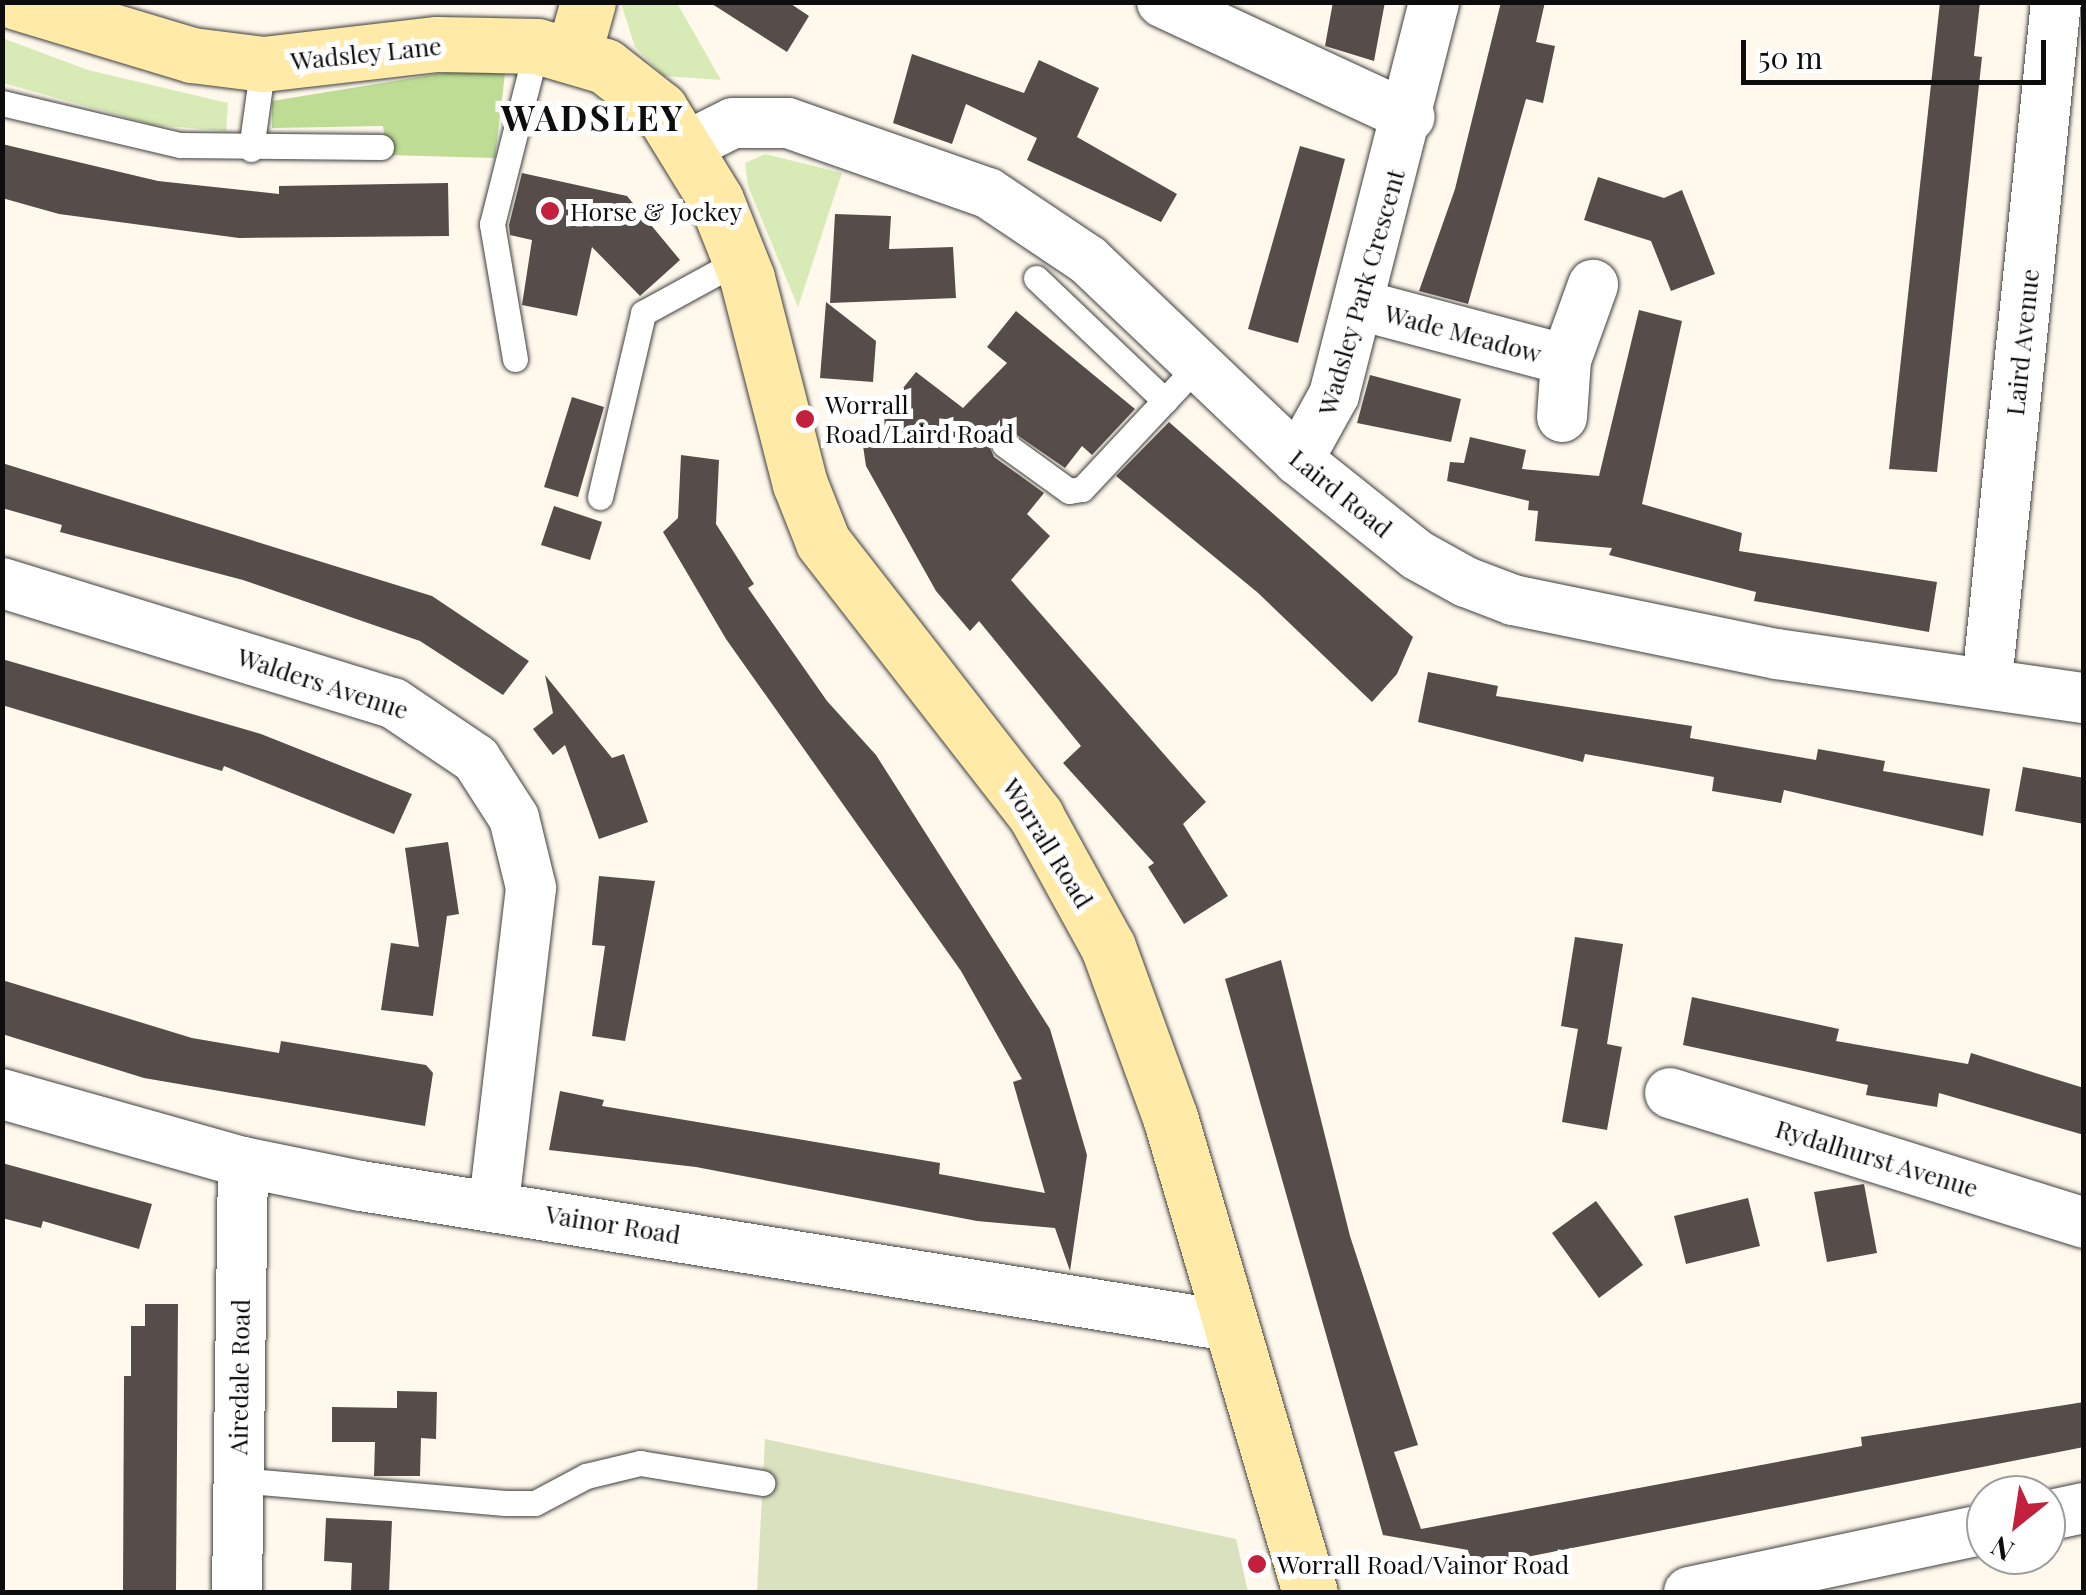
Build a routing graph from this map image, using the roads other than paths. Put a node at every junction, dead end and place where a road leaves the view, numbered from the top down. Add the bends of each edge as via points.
1 (16, 2) edge
2 (1162, 2) edge
3 (1434, 2) edge
4 (2056, 2) edge
5 (567, 34) edge
6 (263, 64) junction
7 (2, 103) edge
8 (1410, 118) junction
9 (688, 146) junction
10 (381, 147) dead end
11 (250, 149) junction
12 (740, 260) junction
13 (1036, 278) dead end
14 (1593, 285) dead end
15 (1360, 306) junction
16 (515, 358) dead end
17 (1566, 360) junction
18 (1199, 364) junction
19 (1165, 401) junction
20 (1562, 417) dead end
21 (1004, 444) dead end
22 (1298, 460) junction
23 (600, 497) dead end
24 (2, 583) edge
25 (1987, 682) junction
26 (2084, 698) edge
27 (1670, 1093) dead end
28 (2, 1094) edge
29 (244, 1162) junction
30 (494, 1205) junction
31 (2084, 1223) edge
32 (1230, 1326) junction
33 (238, 1480) junction
34 (762, 1483) dead end
35 (1966, 1532) edge
36 (237, 1592) edge
37 (1310, 1592) edge
38 (1689, 1592) edge

1 - 6 street, Wadsley Lane via 192,55
2 - 8 street
3 - 8 street, Wadsley Park Crescent
4 - 25 street, Laird Avenue
5 - 6 street, Wadsley Lane
5 - 9 street, Wadsley Lane via 634,84
5 - 16 lane via 492,224
6 - 11 lane
7 - 11 lane via 180,146
8 - 15 street, Wadsley Park Crescent
9 - 12 street, Worrall Road
9 - 18 street, Laird Road via 733,122 788,123 925,166 1037,222
10 - 11 lane
12 - 23 lane via 643,314
12 - 32 street, Worrall Road via 823,542 1036,816 1108,947 1170,1117
13 - 19 lane
14 - 17 street, Wade Meadow
15 - 17 street, Wade Meadow
15 - 22 street, Wadsley Park Crescent via 1321,430
17 - 20 street, Wade Meadow
18 - 19 lane
18 - 22 street, Laird Road
19 - 21 lane via 1082,489 1070,491
22 - 25 street, Laird Road via 1417,556 1513,600 1777,654
24 - 30 street, Walders Avenue via 394,703 476,759 514,818 531,888
25 - 26 street, Laird Road
27 - 31 street, Rydalhurst Avenue
28 - 29 street, Vainor Road
29 - 30 street, Vainor Road
29 - 33 street, Airedale Road
30 - 32 street, Vainor Road
32 - 37 street, Worrall Road
33 - 34 lane via 505,1503 535,1502 586,1476 640,1463
33 - 36 street, Airedale Road
35 - 38 street

